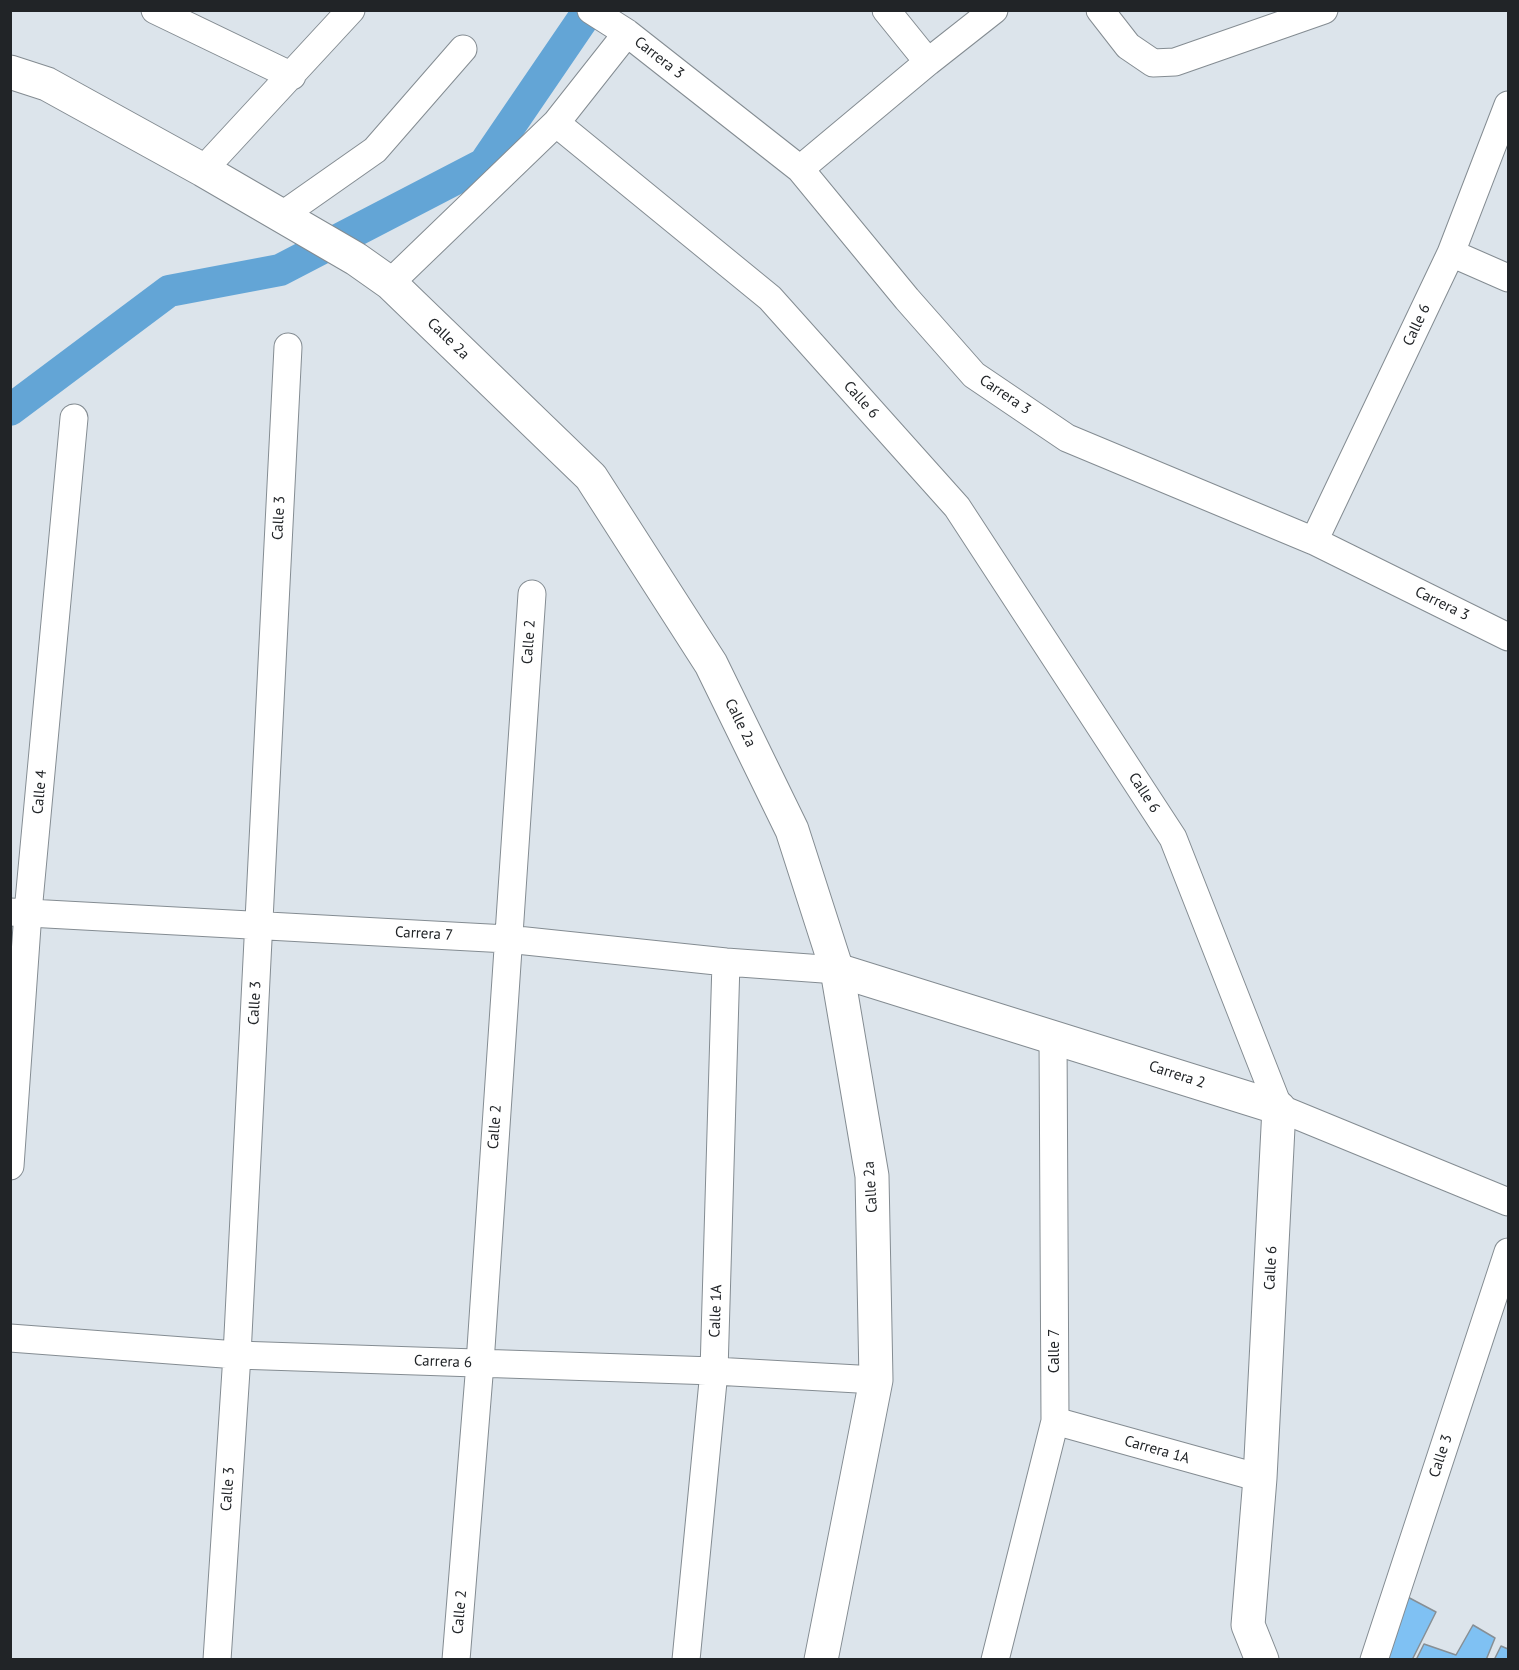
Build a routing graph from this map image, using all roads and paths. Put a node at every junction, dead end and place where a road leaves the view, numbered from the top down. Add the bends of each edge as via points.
1 (155, 10) edge
2 (351, 10) edge
3 (886, 10) edge
4 (994, 10) edge
5 (1100, 10) edge
6 (1324, 10) edge
7 (595, 13) edge
8 (627, 33) junction
9 (463, 49) dead end
10 (928, 62) junction
11 (10, 72) edge
12 (292, 76) junction
13 (1509, 105) edge
14 (556, 123) junction
15 (203, 170) junction
16 (800, 170) junction
17 (281, 216) junction
18 (1451, 252) junction
19 (1509, 278) edge
20 (390, 283) junction
21 (288, 347) dead end
22 (74, 418) dead end
23 (1314, 541) junction
24 (532, 594) dead end
25 (1509, 637) edge
26 (20, 912) edge
27 (259, 925) junction
28 (507, 939) junction
29 (726, 962) junction
30 (837, 970) junction
31 (1053, 1036) junction
32 (1279, 1108) junction
33 (10, 1166) edge
34 (1509, 1202) edge
35 (1509, 1252) edge
36 (10, 1338) edge
37 (237, 1355) junction
38 (480, 1363) junction
39 (714, 1371) junction
40 (876, 1380) junction
41 (1055, 1421) junction
42 (1260, 1478) junction
43 (217, 1659) edge
44 (456, 1659) edge
45 (686, 1659) edge
46 (821, 1659) edge
47 (995, 1659) edge
48 (1262, 1659) edge
49 (1374, 1659) edge

1 - 12 street
2 - 12 street
3 - 10 street
4 - 10 street
5 - 6 street via 1128,46 1153,63 1175,62
7 - 8 street, Carrera 3
8 - 14 street
8 - 16 street, Carrera 3
9 - 17 street via 375,150
10 - 16 street
11 - 15 main road, Calle 2a via 46,84
12 - 15 street
13 - 18 street, Calle 6
14 - 20 street
14 - 32 street, Calle 6 via 770,298 957,507 1173,838
15 - 17 main road, Calle 2a
16 - 23 street, Carrera 3 via 974,375 1067,438
17 - 20 main road, Calle 2a
18 - 19 street
18 - 23 street, Calle 6
20 - 30 main road, Calle 2a via 591,477 711,664 792,830
21 - 27 street, Calle 3
22 - 26 street, Calle 4
23 - 25 street, Carrera 3
24 - 28 street, Calle 2
26 - 27 street, Carrera 7
26 - 33 street, Calle 4
27 - 28 street, Carrera 7
27 - 37 street, Calle 3
28 - 29 street, Carrera 7
28 - 38 street, Calle 2
29 - 30 street, Carrera 7
29 - 39 street, Calle 1A
30 - 31 main road, Carrera 2
30 - 40 main road, Calle 2a via 872,1176
31 - 32 main road, Carrera 2
31 - 41 street, Calle 7
32 - 34 street, Carrera 2
32 - 42 main road, Calle 6
35 - 49 street, Calle 3
36 - 37 street, Carrera 6
37 - 38 street, Carrera 6
37 - 43 street, Calle 3
38 - 39 street, Carrera 6
38 - 44 street, Calle 2
39 - 40 street, Carrera 6
39 - 45 street, Calle 1A
40 - 46 main road, Calle 2a
41 - 42 street, Carrera 1A
41 - 47 street, Calle 7
42 - 48 main road, Calle 6 via 1248,1625

